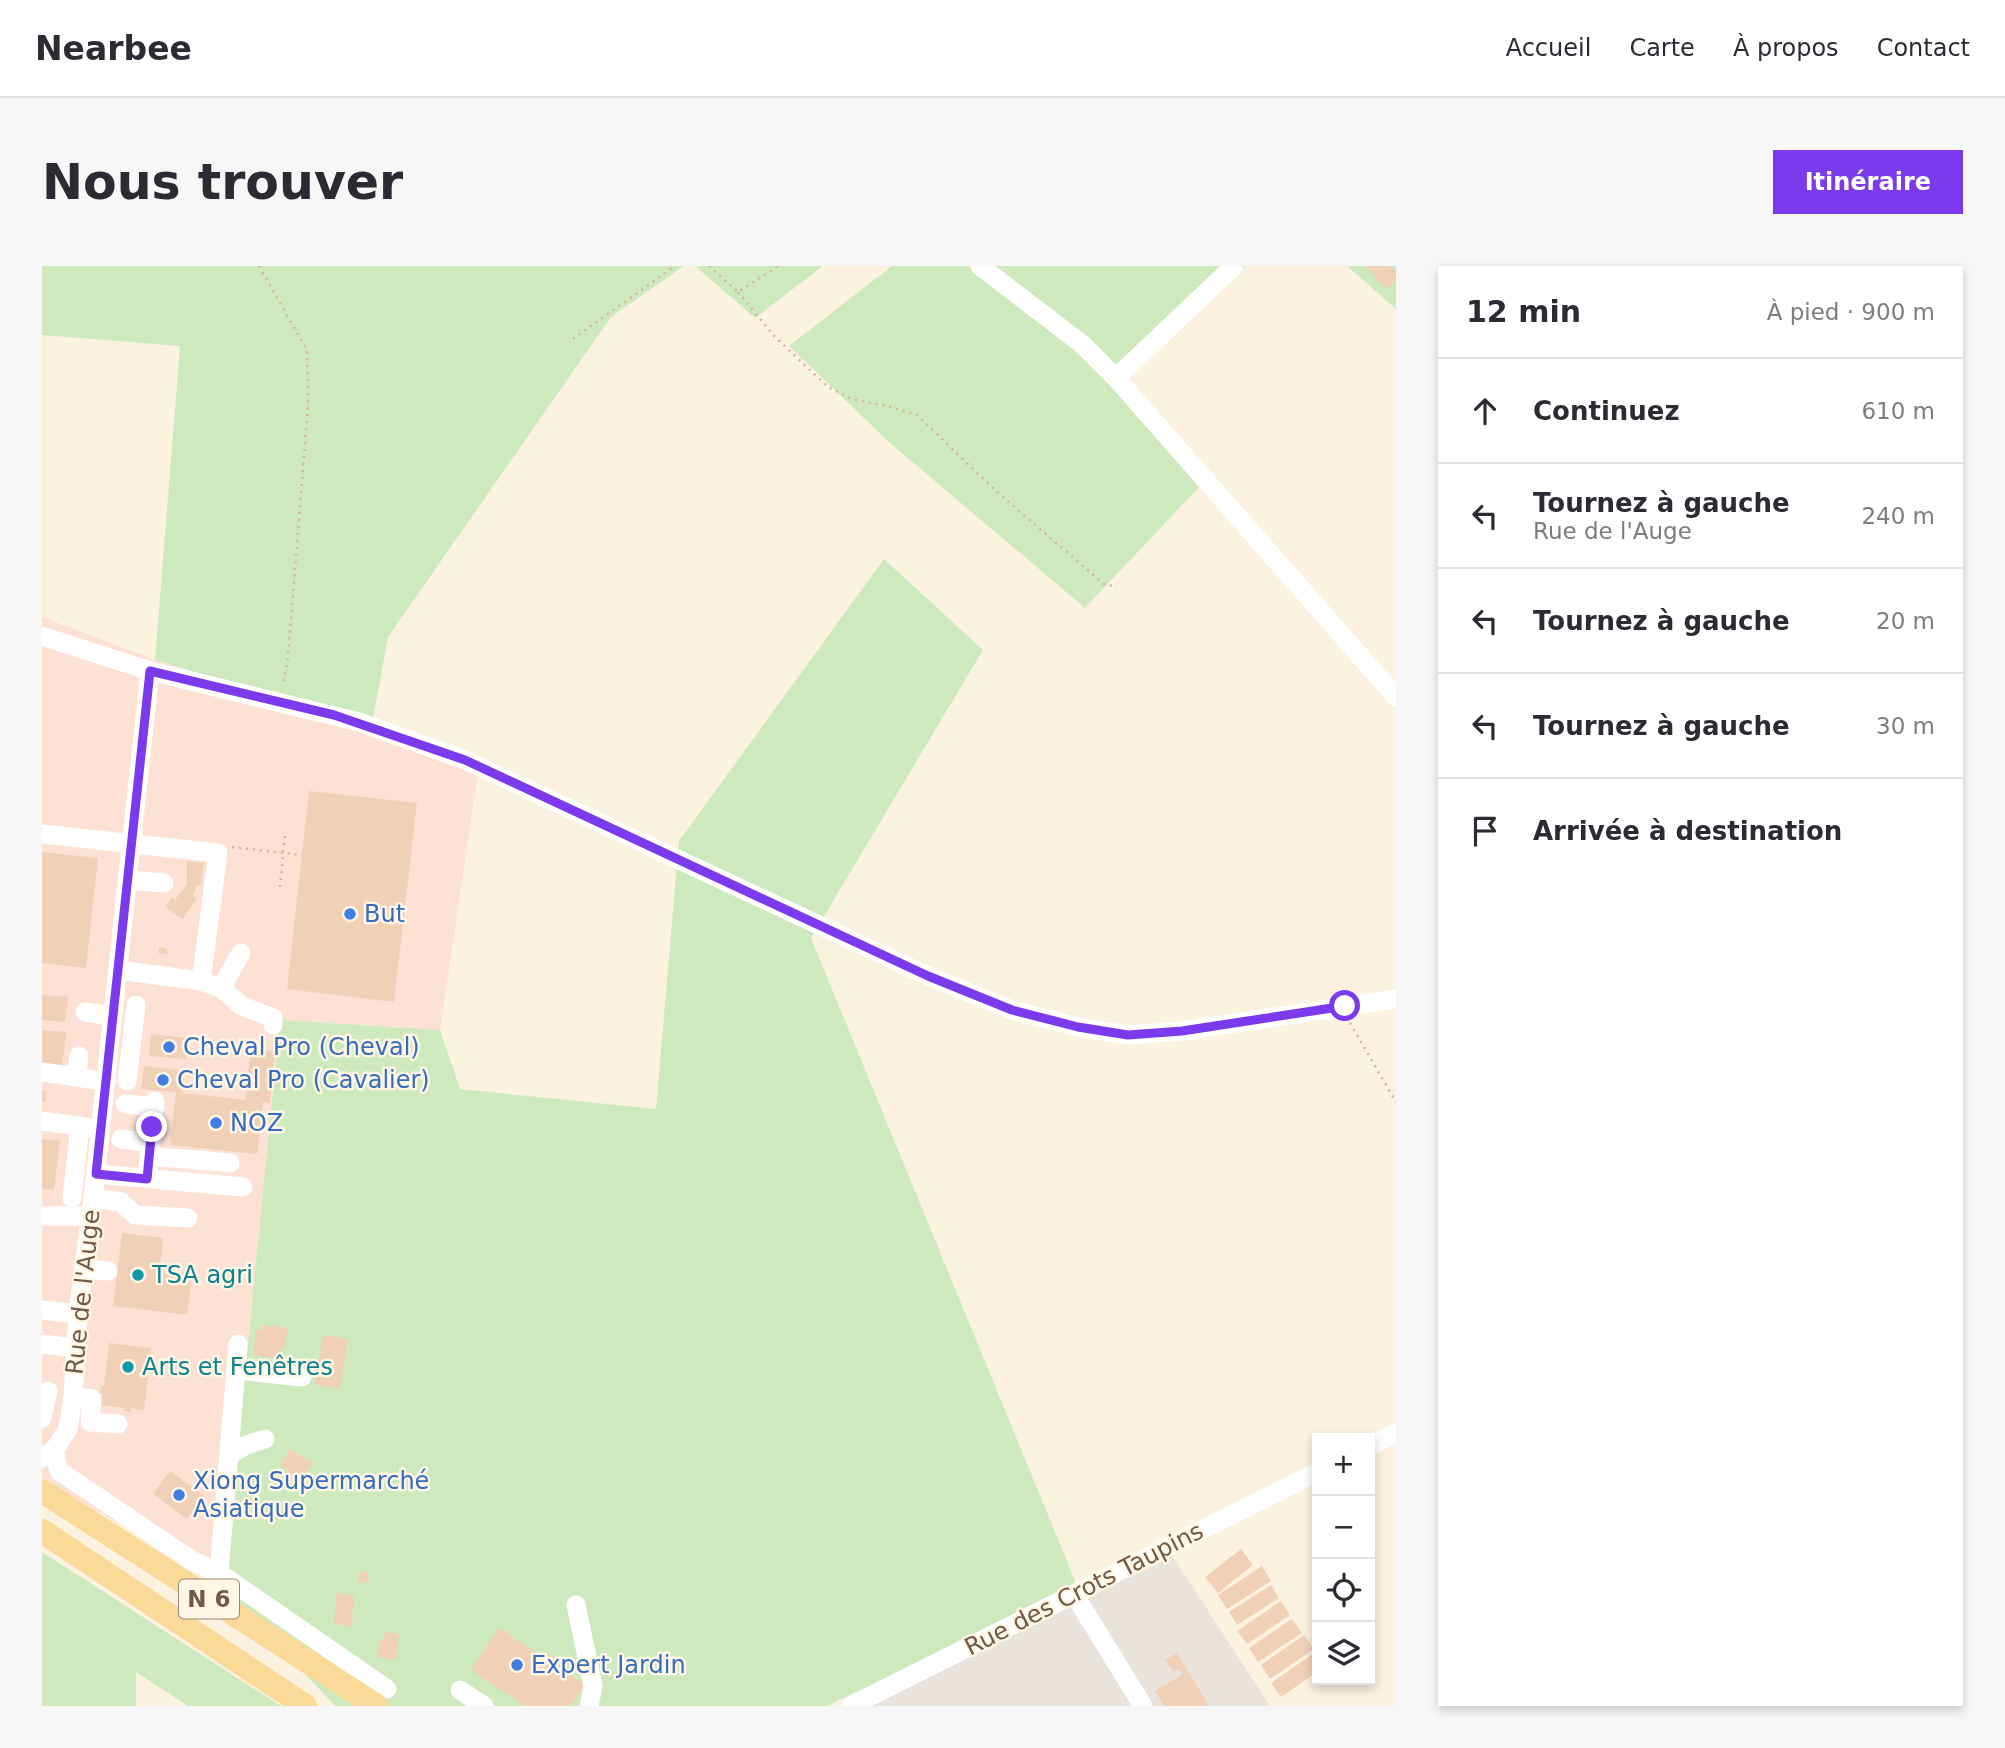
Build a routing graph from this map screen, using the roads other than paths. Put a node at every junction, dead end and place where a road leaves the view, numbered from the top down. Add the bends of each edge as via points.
1 (980, 266) edge
2 (1234, 266) edge
3 (1116, 378) junction
4 (42, 636) edge
5 (150, 671) junction
6 (1396, 697) edge
7 (42, 834) edge
8 (132, 844) junction
9 (128, 880) junction
10 (164, 883) dead end
11 (241, 953) dead end
12 (118, 970) junction
13 (201, 981) junction
14 (221, 988) junction
15 (1396, 999) edge
16 (136, 1005) dead end
17 (85, 1012) dead end
18 (112, 1022) junction
19 (273, 1025) dead end
20 (133, 1031) junction
21 (79, 1056) dead end
22 (42, 1072) edge
23 (76, 1077) junction
24 (127, 1081) dead end
25 (106, 1082) junction
26 (125, 1104) dead end
27 (42, 1121) edge
28 (80, 1126) junction
29 (101, 1129) junction
30 (121, 1139) dead end
31 (150, 1150) junction
32 (230, 1163) dead end
33 (96, 1174) junction
34 (147, 1179) junction
35 (243, 1187) dead end
36 (72, 1198) dead end
37 (92, 1207) junction
38 (42, 1216) edge
39 (188, 1218) dead end
40 (84, 1269) junction
41 (108, 1271) dead end
42 (42, 1310) edge
43 (78, 1314) junction
44 (42, 1344) edge
45 (239, 1344) dead end
46 (75, 1348) junction
47 (237, 1370) junction
48 (302, 1377) dead end
49 (48, 1391) dead end
50 (73, 1396) junction
51 (42, 1418) edge
52 (118, 1424) dead end
53 (1396, 1433) edge
54 (265, 1439) dead end
55 (1375, 1444) edge
56 (49, 1454) edge
57 (230, 1455) junction
58 (1312, 1475) edge
59 (42, 1491) edge
60 (42, 1531) edge
61 (219, 1573) junction
62 (1074, 1594) junction
63 (576, 1605) dead end
64 (460, 1690) dead end
65 (382, 1698) edge
66 (857, 1705) edge
67 (305, 1706) edge
68 (484, 1706) edge
69 (589, 1706) edge
70 (1143, 1706) edge

1 - 3 street via 1083,345
2 - 3 street
3 - 6 street
4 - 5 street
5 - 8 street, Rue de l'Auge
5 - 15 street via 359,722 465,760 928,976 1012,1010 1128,1035
7 - 8 street
8 - 9 street, Rue de l'Auge
8 - 13 street via 218,853
9 - 10 street
9 - 12 street, Rue de l'Auge
11 - 14 street
12 - 13 street
12 - 18 street, Rue de l'Auge
13 - 14 street
14 - 19 street via 242,1006 273,1018
16 - 20 street
17 - 18 street
18 - 20 street
18 - 25 street, Rue de l'Auge
20 - 24 street
21 - 23 street
22 - 23 street
23 - 25 street
25 - 29 street, Rue de l'Auge
26 - 31 street via 155,1104
27 - 28 street
28 - 29 street
28 - 36 street
29 - 33 street, Rue de l'Auge
30 - 31 street
31 - 32 street
31 - 34 street
33 - 34 street
33 - 37 street, Rue de l'Auge
34 - 35 street
37 - 38 street
37 - 39 street via 121,1202 135,1215
37 - 40 street, Rue de l'Auge
40 - 41 street
40 - 43 street, Rue de l'Auge
42 - 43 street
43 - 46 street, Rue de l'Auge
44 - 46 street
45 - 47 street
46 - 50 street, Rue de l'Auge
47 - 48 street
47 - 57 street
49 - 51 street
50 - 52 street via 92,1399 90,1422
50 - 56 street, Rue de l'Auge via 68,1429
53 - 55 street
54 - 57 street
56 - 61 street via 55,1455 59,1471 193,1561
57 - 61 street
58 - 62 street, Rue des Crots Taupins
59 - 65 main road, N 6
60 - 67 main road, N 6
61 - 65 street
62 - 66 street, Rue des Crots Taupins
62 - 70 street
63 - 69 street via 593,1686
64 - 68 street

